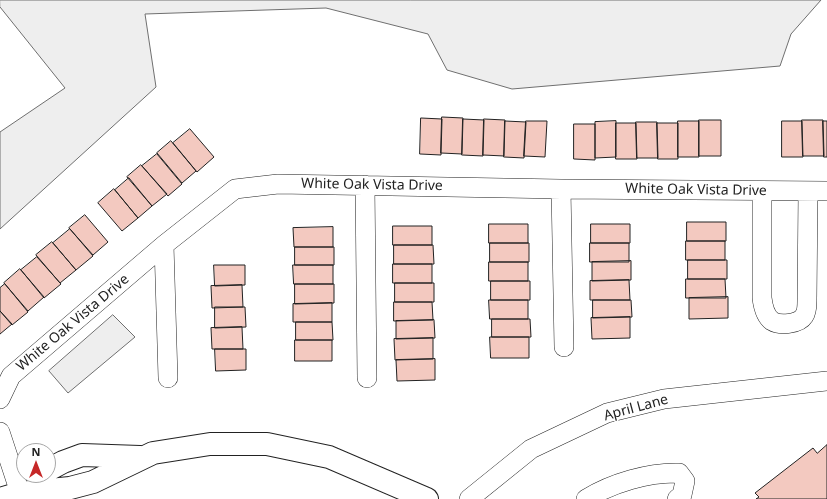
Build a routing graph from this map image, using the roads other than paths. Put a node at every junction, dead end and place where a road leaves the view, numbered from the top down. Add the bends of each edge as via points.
1 (365, 185) junction
2 (561, 189) junction
3 (762, 191) junction
4 (827, 191) edge
5 (808, 192) junction
6 (164, 246) junction
7 (564, 347) dead end
8 (168, 378) dead end
9 (367, 378) dead end
10 (827, 381) edge
11 (0, 399) edge
12 (0, 432) edge
13 (144, 457) junction
14 (56, 465) edge
15 (31, 483) edge
16 (14, 497) edge
17 (427, 499) edge
18 (469, 499) edge
19 (586, 499) edge
20 (677, 499) edge

1 - 2 street, White Oak Vista Drive
1 - 6 street, White Oak Vista Drive via 278,184 235,189
1 - 9 street
2 - 3 street, White Oak Vista Drive
2 - 7 street
3 - 5 street, White Oak Vista Drive
3 - 5 street via 763,302 766,314 772,321 783,324 799,321 806,312
4 - 5 street, White Oak Vista Drive
6 - 8 street
6 - 11 street, White Oak Vista Drive via 11,376
10 - 18 street, April Lane via 664,399 607,413 531,449
12 - 16 street
13 - 14 street via 82,455
13 - 16 street via 93,482
13 - 17 street via 153,453 210,444 267,444 329,457
15 - 16 street
19 - 20 street via 600,491 649,475 679,473 685,481 682,495

